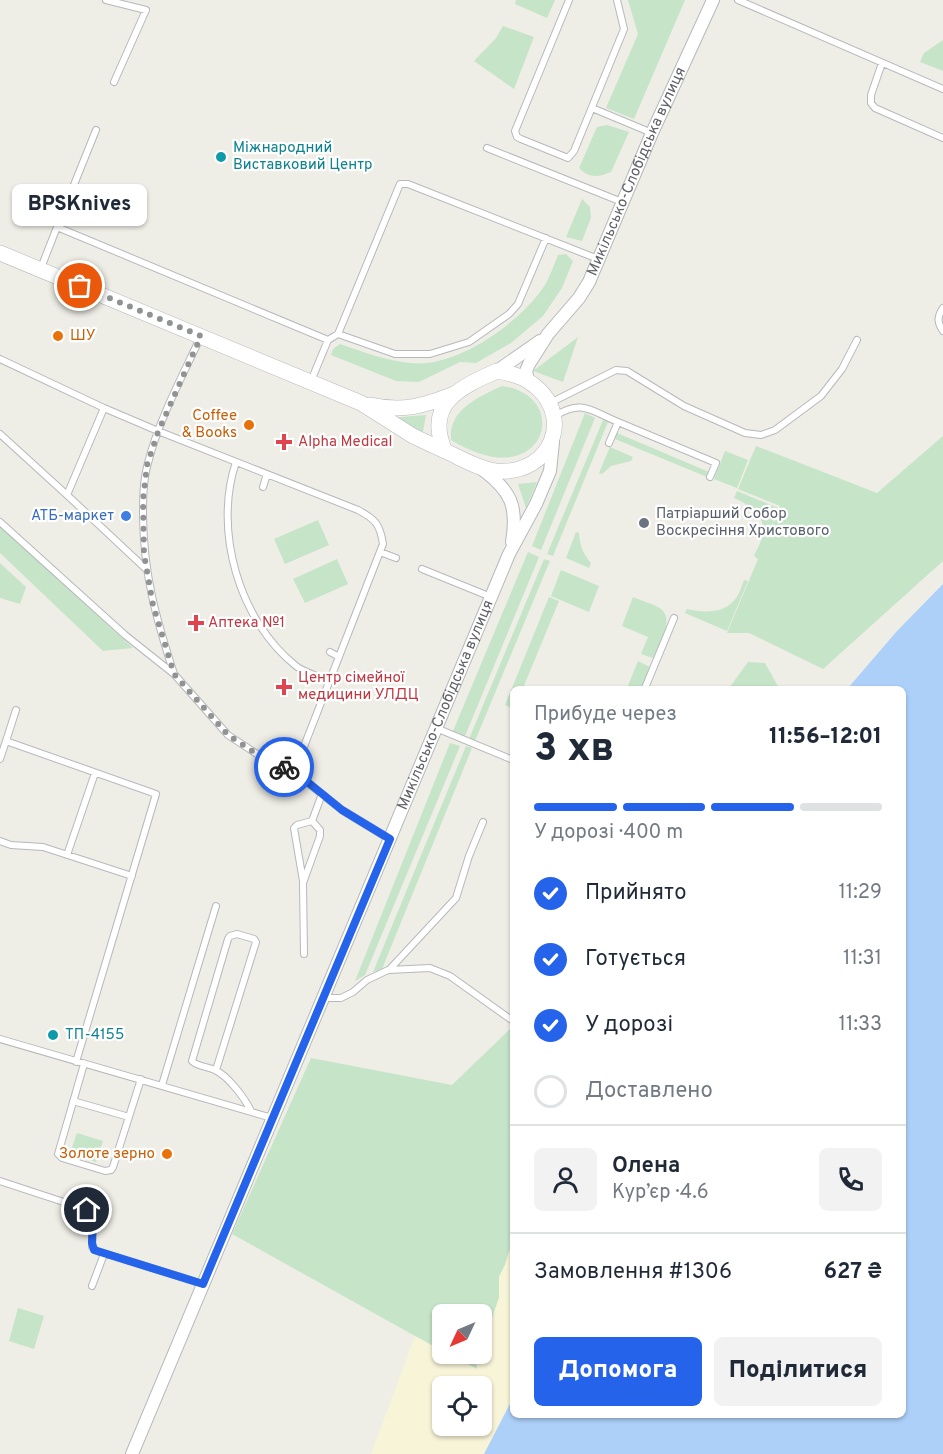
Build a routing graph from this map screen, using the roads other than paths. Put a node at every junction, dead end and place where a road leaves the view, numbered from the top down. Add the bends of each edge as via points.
1 (106, 0) edge
2 (570, 0) edge
3 (616, 0) edge
4 (713, 0) edge
5 (738, 0) edge
6 (882, 63) junction
7 (114, 82) dead end
8 (943, 89) edge
9 (592, 108) junction
10 (96, 130) dead end
11 (651, 132) junction
12 (943, 138) edge
13 (487, 148) dead end
14 (622, 202) junction
15 (57, 227) junction
16 (546, 238) junction
17 (0, 253) edge
18 (598, 259) junction
19 (40, 270) junction
20 (943, 308) edge
21 (943, 332) edge
22 (338, 334) junction
23 (548, 334) junction
24 (201, 336) junction
25 (328, 340) junction
26 (857, 340) dead end
27 (0, 359) edge
28 (498, 371) junction
29 (312, 381) junction
30 (528, 381) junction
31 (454, 394) junction
32 (362, 403) junction
33 (104, 408) junction
34 (552, 410) junction
35 (618, 422) junction
36 (158, 432) junction
37 (0, 434) edge
38 (553, 442) junction
39 (609, 443) dead end
40 (445, 451) junction
41 (236, 462) junction
42 (479, 467) junction
43 (267, 474) junction
44 (710, 477) dead end
45 (263, 488) dead end
46 (67, 495) junction
47 (0, 522) edge
48 (380, 552) junction
49 (509, 554) junction
50 (396, 558) dead end
51 (146, 569) junction
52 (422, 569) dead end
53 (491, 597) junction
54 (674, 618) dead end
55 (330, 652) dead end
56 (339, 657) junction
57 (174, 674) junction
58 (329, 681) junction
59 (646, 686) edge
60 (16, 710) dead end
61 (436, 728) junction
62 (6, 741) junction
63 (0, 759) edge
64 (510, 759) edge
65 (294, 771) junction
66 (95, 773) junction
67 (322, 794) junction
68 (312, 821) junction
69 (483, 822) dead end
70 (390, 839) junction
71 (0, 841) edge
72 (67, 855) junction
73 (132, 876) junction
74 (303, 883) junction
75 (216, 906) dead end
76 (304, 954) dead end
77 (388, 970) junction
78 (323, 998) junction
79 (510, 1019) edge
80 (0, 1039) edge
81 (76, 1062) junction
82 (84, 1064) junction
83 (216, 1070) junction
84 (141, 1079) junction
85 (162, 1085) junction
86 (73, 1101) junction
87 (251, 1111) junction
88 (129, 1117) junction
89 (272, 1118) junction
90 (0, 1181) edge
91 (104, 1254) junction
92 (203, 1284) junction
93 (92, 1286) dead end
94 (132, 1454) edge

1 - 7 lane via 146,10
2 - 9 lane via 516,135 568,158
3 - 9 lane via 624,29
4 - 11 street, Микільсько-Слобідська вулиця
5 - 6 lane
6 - 8 lane
6 - 12 lane via 871,95 875,108
9 - 11 lane
10 - 15 lane
11 - 14 street, Микільсько-Слобідська вулиця
13 - 14 lane
14 - 18 street, Микільсько-Слобідська вулиця
15 - 19 lane
15 - 25 lane
16 - 18 lane
16 - 22 lane via 519,304 469,342 430,354 395,354
16 - 22 lane via 400,184
17 - 19 street
18 - 23 street, Микільсько-Слобідська вулиця via 579,298
19 - 24 street
20 - 21 lane via 938,317
22 - 25 lane
23 - 28 street, Микільсько-Слобідська вулиця
23 - 30 street, Микільсько-Слобідська вулиця via 528,364
24 - 29 street
24 - 36 lane
25 - 29 lane
26 - 34 lane via 842,369 821,396 775,430 761,435 745,433 684,406 627,371 616,370
27 - 33 lane
28 - 30 street
28 - 31 street
29 - 32 street
30 - 34 street via 542,392
31 - 32 street via 406,409
31 - 40 street via 442,409 439,421 438,435
32 - 40 street
33 - 36 lane
33 - 46 lane
34 - 35 lane via 580,406
34 - 38 street
35 - 39 lane
35 - 44 lane via 716,463
36 - 41 lane
36 - 51 lane via 147,465 143,500
37 - 46 lane
38 - 42 street via 544,455 519,470
38 - 49 street, Микільсько-Слобідська вулиця via 550,471
40 - 42 street
41 - 43 lane
41 - 58 lane via 230,481 230,554 243,595 268,636 297,666
42 - 49 street, Микільсько-Слобідська вулиця via 509,495 515,525
43 - 45 lane
43 - 48 lane via 371,517 381,529
46 - 51 lane
47 - 57 lane
48 - 50 lane
48 - 56 lane
49 - 53 street, Микільсько-Слобідська вулиця
51 - 57 lane
52 - 53 lane
53 - 61 street, Микільсько-Слобідська вулиця
54 - 59 lane
55 - 56 lane
56 - 58 lane
57 - 65 lane via 228,735 263,758
58 - 65 lane
60 - 62 lane
61 - 64 lane
61 - 70 street, Микільсько-Слобідська вулиця
62 - 63 lane
62 - 66 lane
65 - 67 lane
66 - 72 lane
66 - 73 lane via 156,794
67 - 68 lane
67 - 70 lane
68 - 74 lane via 321,832
68 - 74 lane via 294,828
69 - 77 lane via 456,898
70 - 78 street, Микільсько-Слобідська вулиця
71 - 72 lane
72 - 73 lane
73 - 81 lane
74 - 76 lane
75 - 85 lane
77 - 78 lane via 341,998
77 - 79 lane via 430,968 450,976
78 - 89 street, Микільсько-Слобідська вулиця
80 - 81 lane
81 - 82 lane
82 - 84 lane
82 - 86 lane
83 - 83 lane via 193,1063 192,1058 228,939 237,934 256,942
83 - 87 lane via 243,1096
84 - 85 lane
84 - 88 lane
85 - 87 lane
86 - 88 lane
86 - 88 lane via 58,1154 105,1171 112,1167
87 - 89 lane
89 - 92 street, Микільсько-Слобідська вулиця
90 - 91 lane via 91,1211 92,1247
91 - 92 lane
91 - 93 lane
92 - 94 street, Микільсько-Слобідська вулиця

